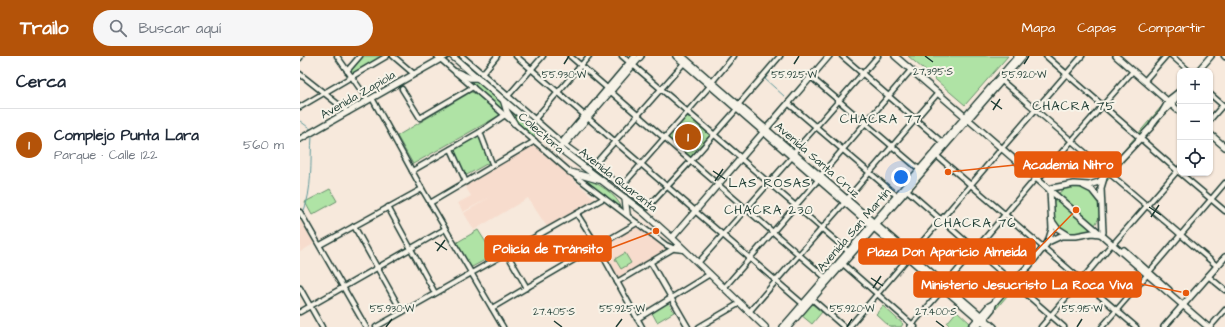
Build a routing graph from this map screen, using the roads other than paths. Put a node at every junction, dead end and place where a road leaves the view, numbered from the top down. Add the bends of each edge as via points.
1 (337, 56) edge
2 (360, 56) edge
3 (387, 56) edge
4 (393, 56) edge
5 (452, 56) edge
6 (462, 56) edge
7 (497, 56) edge
8 (516, 56) edge
9 (543, 56) edge
10 (570, 56) edge
11 (589, 56) edge
12 (622, 56) edge
13 (635, 56) edge
14 (641, 56) edge
15 (676, 56) edge
16 (734, 56) edge
17 (780, 56) edge
18 (826, 56) edge
19 (829, 56) edge
20 (842, 56) edge
21 (878, 56) edge
22 (895, 56) edge
23 (900, 56) edge
24 (1018, 56) edge
25 (1023, 56) edge
26 (1046, 56) edge
27 (1082, 56) edge
28 (1116, 56) edge
29 (1120, 56) edge
30 (1166, 56) edge
31 (1172, 56) edge
32 (1211, 56) edge
33 (441, 57) edge
34 (685, 59) edge
35 (631, 64) junction
36 (581, 66) junction
37 (1186, 68) edge
38 (1201, 68) edge
39 (347, 70) junction
40 (532, 70) junction
41 (911, 70) junction
42 (1133, 71) junction
43 (456, 72) junction
44 (300, 74) edge
45 (414, 74) junction
46 (862, 74) junction
47 (1067, 74) junction
48 (480, 76) junction
49 (811, 76) junction
50 (352, 77) junction
51 (1146, 79) junction
52 (1002, 80) junction
53 (711, 84) junction
54 (473, 87) junction
55 (402, 89) dead end
56 (661, 89) junction
57 (609, 90) junction
58 (558, 92) junction
59 (324, 93) junction
60 (938, 93) junction
61 (1177, 95) edge
62 (889, 97) junction
63 (1213, 97) edge
64 (370, 99) junction
65 (506, 99) junction
66 (839, 100) junction
67 (1171, 102) junction
68 (788, 103) junction
69 (1103, 105) junction
70 (1177, 106) edge
71 (1224, 106) edge
72 (300, 107) edge
73 (738, 107) junction
74 (1177, 109) edge
75 (1036, 110) junction
76 (348, 112) junction
77 (687, 112) junction
78 (505, 115) junction
79 (638, 115) junction
80 (586, 117) junction
81 (968, 117) junction
82 (1213, 117) edge
83 (535, 119) junction
84 (916, 119) junction
85 (514, 122) junction
86 (866, 123) junction
87 (816, 127) junction
88 (764, 129) junction
89 (480, 132) junction
90 (714, 135) junction
91 (1213, 137) edge
92 (665, 138) junction
93 (1140, 138) junction
94 (300, 139) edge
95 (1212, 140) edge
96 (535, 141) junction
97 (1072, 141) junction
98 (615, 142) junction
99 (943, 143) junction
100 (561, 146) junction
101 (892, 146) junction
102 (1003, 147) junction
103 (1225, 147) edge
104 (451, 149) junction
105 (842, 149) junction
106 (1225, 151) edge
107 (793, 155) junction
108 (552, 156) junction
109 (937, 156) junction
110 (739, 157) junction
111 (691, 161) junction
112 (594, 165) junction
113 (641, 165) junction
114 (493, 166) junction
115 (1177, 169) edge
116 (412, 170) junction
117 (920, 170) junction
118 (570, 172) junction
119 (870, 172) junction
120 (1108, 173) junction
121 (1177, 174) edge
122 (1186, 176) edge
123 (819, 178) junction
124 (1038, 178) junction
125 (1104, 178) junction
126 (602, 181) junction
127 (466, 182) junction
128 (717, 183) junction
129 (769, 183) junction
130 (1225, 183) edge
131 (971, 185) junction
132 (1069, 185) junction
133 (622, 186) junction
134 (666, 186) junction
135 (1084, 186) junction
136 (422, 189) junction
137 (1051, 189) junction
138 (907, 190) junction
139 (1056, 193) junction
140 (897, 196) junction
141 (604, 198) junction
142 (625, 198) junction
143 (1211, 199) junction
144 (846, 201) junction
145 (1100, 201) junction
146 (430, 203) junction
147 (795, 206) junction
148 (1050, 206) junction
149 (1147, 206) junction
150 (388, 207) junction
151 (746, 209) junction
152 (694, 210) junction
153 (300, 212) edge
154 (1225, 212) edge
155 (577, 214) junction
156 (627, 214) junction
157 (1005, 214) junction
158 (1101, 216) junction
159 (941, 220) junction
160 (1052, 220) junction
161 (637, 223) junction
162 (874, 225) junction
163 (354, 226) junction
164 (1096, 228) junction
165 (445, 229) junction
166 (822, 229) junction
167 (773, 232) junction
168 (1088, 233) junction
169 (1102, 233) junction
170 (1068, 235) junction
171 (1181, 235) junction
172 (723, 236) junction
173 (672, 237) junction
174 (1048, 242) junction
175 (1114, 243) junction
176 (320, 245) junction
177 (676, 246) junction
178 (598, 247) junction
179 (411, 248) junction
180 (1043, 248) junction
181 (975, 250) junction
182 (506, 252) junction
183 (849, 252) junction
184 (799, 255) junction
185 (909, 256) junction
186 (1225, 257) edge
187 (749, 258) junction
188 (651, 262) junction
189 (698, 263) junction
190 (842, 264) junction
191 (1217, 266) junction
192 (377, 268) junction
193 (471, 272) junction
194 (1148, 273) junction
195 (710, 274) junction
196 (1208, 276) junction
197 (826, 278) junction
198 (1081, 280) junction
199 (617, 282) junction
200 (776, 282) junction
201 (1012, 282) junction
202 (344, 287) junction
203 (944, 287) junction
204 (300, 288) edge
205 (527, 288) junction
206 (724, 288) junction
207 (1225, 290) edge
208 (435, 293) junction
209 (877, 294) junction
210 (671, 298) junction
211 (812, 299) junction
212 (740, 303) junction
213 (803, 304) junction
214 (1184, 304) junction
215 (310, 306) junction
216 (492, 308) junction
217 (1116, 310) junction
218 (1225, 310) edge
219 (300, 312) edge
220 (402, 312) junction
221 (749, 312) junction
222 (1051, 316) junction
223 (637, 318) junction
224 (981, 318) junction
225 (912, 326) edge
226 (322, 327) edge
227 (366, 327) edge
228 (376, 327) edge
229 (503, 327) edge
230 (642, 327) edge
231 (688, 327) edge
232 (699, 327) edge
233 (764, 327) edge
234 (783, 327) edge
235 (788, 327) edge
236 (844, 327) edge
237 (849, 327) edge
238 (971, 327) edge
239 (977, 327) edge
240 (988, 327) edge
241 (994, 327) edge
242 (1041, 327) edge
243 (1064, 327) edge
244 (1102, 327) edge
245 (1136, 327) edge
246 (1164, 327) edge
247 (1210, 327) edge

1 - 39 street
2 - 39 street
3 - 50 street
4 - 45 street
5 - 48 highway, Avenida Quaranta
6 - 48 street
7 - 48 street
8 - 40 street
9 - 40 street
10 - 36 street
11 - 36 street
12 - 35 street
13 - 35 main road
14 - 35 main road
15 - 34 main road, Avenida Santa Cruz
16 - 53 street
17 - 73 street
18 - 88 main road
19 - 49 main road
20 - 46 street
21 - 46 street
22 - 41 main road
23 - 81 main road
24 - 81 main road, Avenida San Martín
25 - 52 main road, Avenida San Martín
26 - 47 street
27 - 47 street
28 - 42 main road
29 - 51 main road
30 - 51 street
31 - 37 street
32 - 38 main road
33 - 43 street, Colectora
33 - 45 main road, Avenida Zapiola
34 - 53 main road, Avenida Santa Cruz
34 - 56 street
35 - 56 street
35 - 57 main road
36 - 57 street
36 - 58 street
39 - 50 street
40 - 58 street
40 - 65 street
41 - 60 main road
41 - 62 street
42 - 67 main road
42 - 69 street
43 - 48 highway via 470,78
43 - 54 street, Colectora
44 - 59 street
45 - 64 main road, Avenida Zapiola
46 - 62 street
46 - 66 street
47 - 69 street
47 - 75 street
48 - 65 highway, Avenida Quaranta
49 - 66 street
49 - 68 main road
50 - 59 street
50 - 64 street
51 - 67 main road
52 - 75 street
52 - 81 main road, Avenida San Martín
53 - 73 main road, Avenida Santa Cruz
53 - 77 street
54 - 55 street via 420,118
54 - 78 street, Colectora
56 - 77 street
56 - 79 street
57 - 79 street
57 - 80 main road
58 - 80 street
58 - 83 street
59 - 72 street
59 - 76 street
60 - 81 main road
60 - 84 street
61 - 67 main road
62 - 84 street
62 - 86 street
63 - 71 street
64 - 76 main road, Avenida Zapiola
64 - 116 street
65 - 83 street, Colectora
65 - 85 highway via 507,112
65 - 100 highway, Avenida Quaranta
66 - 86 street
66 - 87 street
67 - 70 main road
67 - 74 main road
67 - 93 main road
68 - 87 street
68 - 88 main road
69 - 93 street
69 - 97 street
71 - 82 street
73 - 88 main road, Avenida Santa Cruz
73 - 90 street
75 - 97 street
75 - 102 street
76 - 94 main road, Avenida Zapiola
77 - 90 street
77 - 92 street
78 - 85 street, Colectora
78 - 89 street
79 - 92 street
79 - 98 street
80 - 98 street
80 - 100 main road
81 - 99 main road, Avenida San Martín
81 - 102 main road
81 - 109 main road, Avenida San Martín
83 - 100 street, Colectora
84 - 99 street
84 - 101 street
85 - 96 street, Colectora
86 - 101 street
86 - 105 street
87 - 105 street
87 - 107 street
88 - 107 main road, Avenida Santa Cruz
88 - 110 main road
89 - 104 street
89 - 114 street
90 - 110 street
90 - 111 street
91 - 103 main road
92 - 111 street
92 - 113 street
93 - 115 street
93 - 120 main road
95 - 106 main road
96 - 108 street, Colectora
96 - 114 street
97 - 120 street
97 - 124 street
98 - 112 street
98 - 113 street
99 - 117 main road, Avenida San Martín
100 - 108 street
100 - 112 street, Colectora
100 - 126 highway, Avenida Quaranta
101 - 117 street
101 - 119 street
102 - 124 main road
102 - 131 street
104 - 116 street
104 - 127 street
105 - 119 street
105 - 123 street
107 - 123 main road, Avenida Santa Cruz
107 - 129 street
108 - 118 street, Colectora
109 - 131 street
109 - 138 main road, Avenida San Martín
110 - 128 main road
110 - 129 street
111 - 128 street
111 - 134 street
112 - 133 street, Colectora
113 - 133 street
113 - 134 street
114 - 127 street
116 - 136 street
117 - 140 main road, Avenida San Martín
118 - 126 highway
118 - 141 street, Colectora
119 - 140 street
119 - 144 street
120 - 125 main road
120 - 149 street
121 - 149 street
122 - 143 street
123 - 144 main road, Avenida Santa Cruz
123 - 147 street
124 - 137 main road
124 - 157 street
125 - 135 main road via 1094,185
125 - 145 main road via 1100,188
126 - 142 highway, Avenida Quaranta
127 - 146 street
128 - 151 street
128 - 152 main road
129 - 147 street
129 - 151 street
130 - 143 street
131 - 157 street
131 - 159 street
132 - 135 main road
132 - 137 main road
132 - 139 main road
133 - 134 street, Colectora via 648,207
134 - 152 street
135 - 145 main road via 1095,193
136 - 146 street
136 - 150 street
137 - 139 main road
137 - 148 main road
138 - 159 street
138 - 162 main road, Avenida San Martín
139 - 148 main road
139 - 164 main road
140 - 162 main road, Avenida San Martín
141 - 155 street
141 - 156 street, Colectora
142 - 156 highway
142 - 173 highway, Avenida Quaranta
143 - 154 street
143 - 171 street
144 - 162 main road, Avenida Santa Cruz
144 - 166 street
145 - 158 main road
146 - 165 street
147 - 166 street
147 - 167 street
148 - 160 main road
149 - 171 street
149 - 175 street
150 - 163 street
150 - 179 street
151 - 167 street
151 - 172 street
152 - 172 street
152 - 173 main road
153 - 176 street
155 - 178 street
155 - 182 street
156 - 161 street, Colectora
157 - 180 street
157 - 181 street
158 - 164 main road
158 - 169 main road
159 - 181 street
159 - 185 street
160 - 170 main road via 1057,228
160 - 174 main road
161 - 177 street, Colectora via 666,245
161 - 178 street
162 - 183 main road, Avenida San Martín
162 - 185 main road, Avenida Santa Cruz
162 - 190 main road, Avenida San Martín
163 - 176 street
163 - 192 street
164 - 168 main road
164 - 169 main road
165 - 179 street
165 - 193 street
166 - 183 street
166 - 184 street
167 - 184 street
167 - 187 street
168 - 169 main road
168 - 170 main road via 1080,236
169 - 175 main road
170 - 174 main road
171 - 191 street
171 - 194 street
172 - 187 street
172 - 189 street
173 - 177 highway, Avenida Quaranta
174 - 180 main road
175 - 194 main road
175 - 198 street
176 - 202 street
177 - 188 street
177 - 189 highway, Avenida Quaranta via 685,250
178 - 199 street
178 - 205 street
179 - 192 street
179 - 208 street
180 - 198 street
180 - 201 main road
181 - 201 street
181 - 203 street
182 - 193 street
182 - 205 street
183 - 197 main road, Avenida San Martín
184 - 197 street
184 - 200 street
185 - 203 main road, Avenida Santa Cruz
185 - 209 street
186 - 191 main road
187 - 200 street
187 - 206 street
188 - 199 street
188 - 210 street
189 - 195 highway, Avenida Quaranta
190 - 209 street
190 - 211 main road, Avenida San Martín
191 - 196 main road
192 - 202 street
192 - 220 street
193 - 208 street
193 - 216 street
194 - 214 main road
194 - 217 street
195 - 206 highway, Avenida Quaranta
195 - 210 street
196 - 207 street
196 - 214 main road
197 - 213 main road, Avenida San Martín
198 - 217 street
198 - 222 street
199 - 223 street
200 - 213 street
200 - 221 street
201 - 222 street
201 - 224 main road
202 - 215 street
202 - 227 street
203 - 224 main road, Avenida Santa Cruz
203 - 225 street
204 - 215 street
205 - 216 street
206 - 212 highway, Avenida Quaranta
208 - 220 street
209 - 225 street
209 - 237 street
210 - 223 street
210 - 231 street
211 - 235 main road, Avenida San Martín
211 - 236 street
212 - 221 highway, Avenida Quaranta
212 - 232 street
213 - 234 main road, Avenida San Martín
214 - 246 main road
214 - 247 main road
215 - 219 street
215 - 226 street
216 - 229 street
217 - 244 street
217 - 245 street
218 - 247 street
220 - 228 street
221 - 233 highway, Avenida Quaranta
222 - 242 street
222 - 243 street
223 - 230 street
224 - 238 main road
224 - 239 main road
224 - 240 main road, Avenida Santa Cruz
224 - 241 main road, Avenida Santa Cruz

